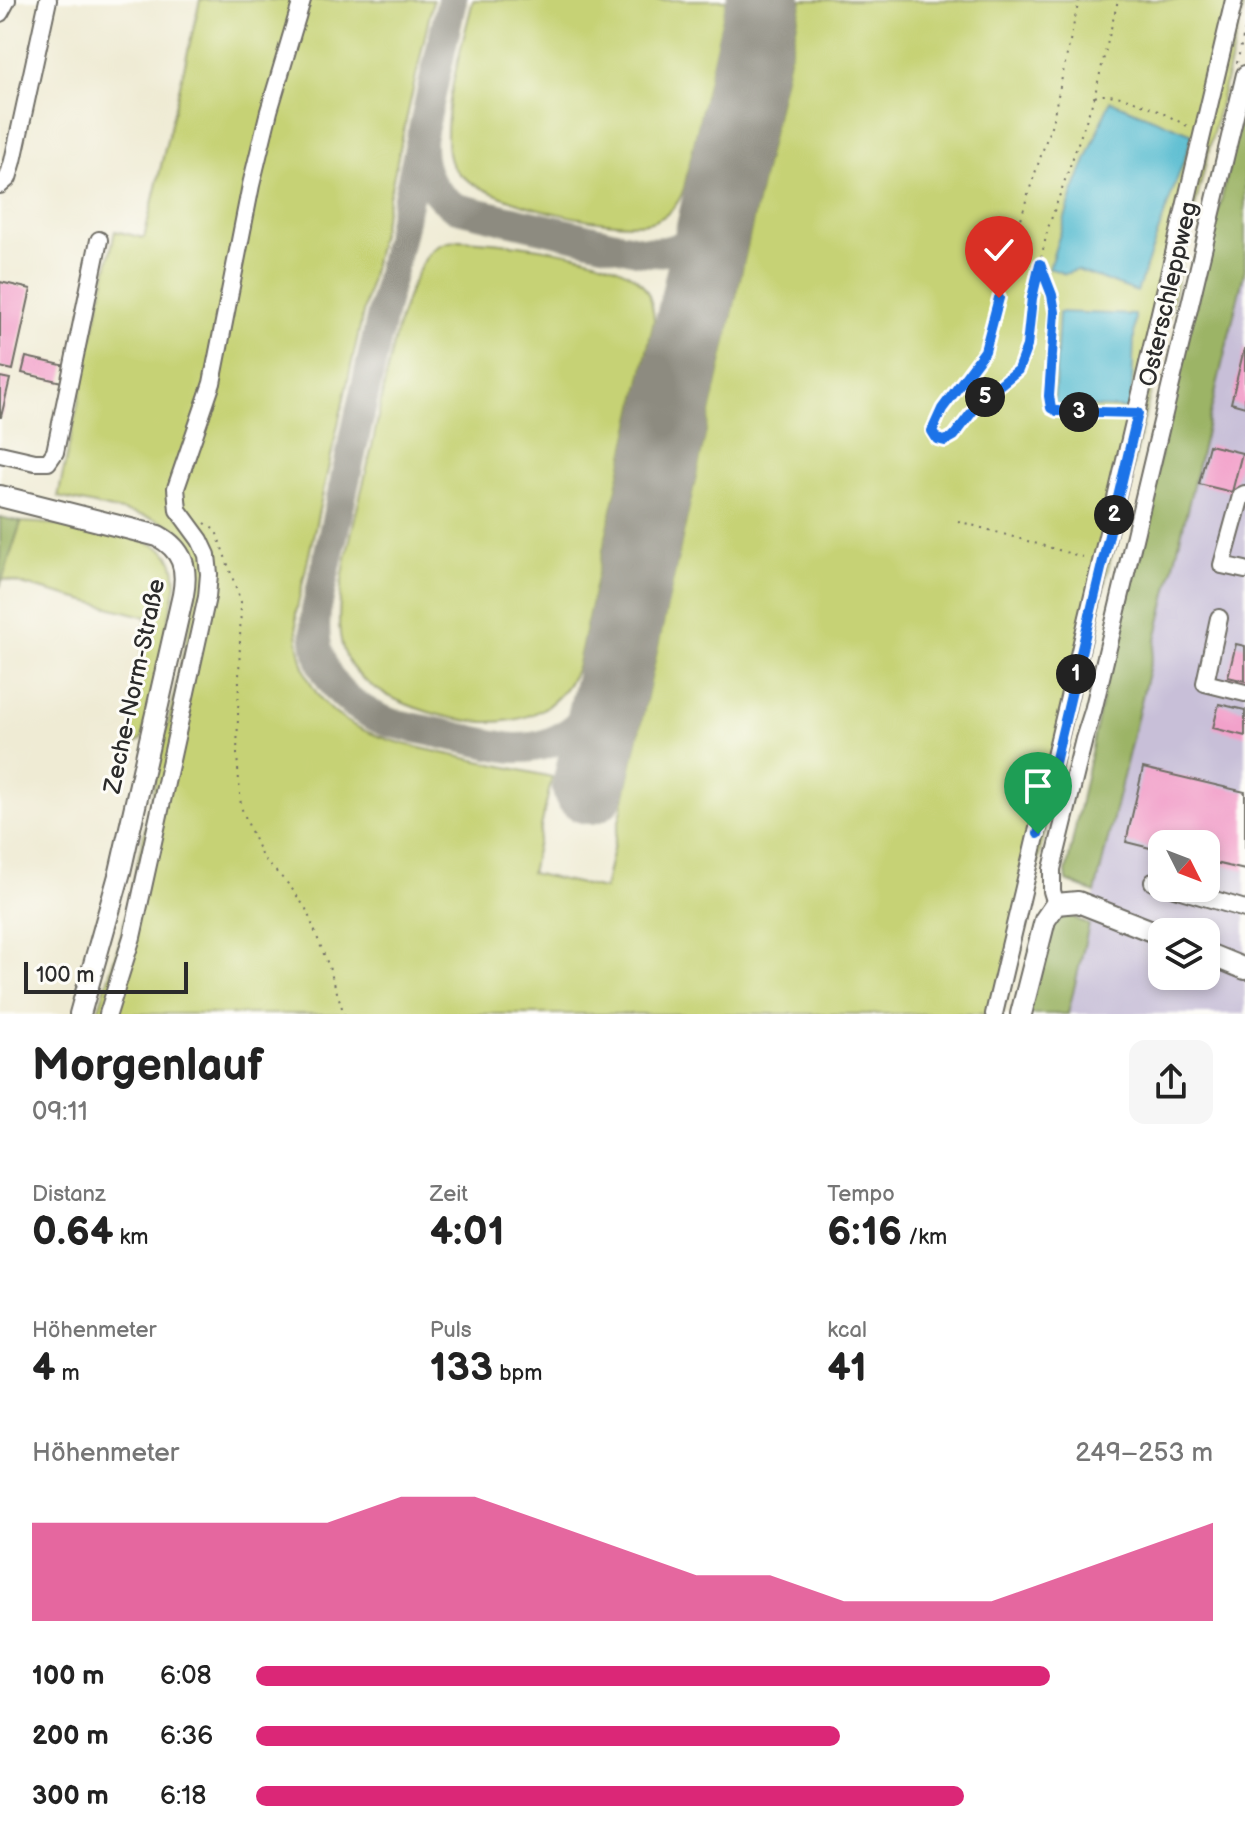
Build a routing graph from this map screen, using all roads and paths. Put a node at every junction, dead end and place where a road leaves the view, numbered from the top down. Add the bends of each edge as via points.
1 (7, 0) edge
2 (48, 0) edge
3 (302, 0) edge
4 (1079, 0) edge
5 (1118, 0) edge
6 (1234, 0) edge
7 (0, 13) edge
8 (1245, 74) edge
9 (1094, 98) junction
10 (1202, 139) junction
11 (0, 185) edge
12 (99, 240) dead end
13 (1040, 264) junction
14 (1138, 413) junction
15 (0, 454) edge
16 (1245, 494) edge
17 (0, 496) edge
18 (185, 519) junction
19 (958, 521) dead end
20 (1103, 563) junction
21 (1245, 570) edge
22 (1219, 618) dead end
23 (1245, 693) edge
24 (1220, 902) edge
25 (1056, 904) junction
26 (1245, 909) edge
27 (1148, 930) edge
28 (1220, 959) edge
29 (1245, 969) edge
30 (80, 1014) edge
31 (108, 1014) edge
32 (344, 1014) edge
33 (994, 1014) edge
34 (1021, 1014) edge

1 - 7 street
2 - 11 street via 13,161
3 - 18 street via 258,155 212,383 176,488 178,510
4 - 13 path via 1052,123 985,351 942,409 932,431 937,439 954,436 981,400 1018,370
5 - 9 path
6 - 10 street
8 - 25 street, Osterschleppweg via 1052,869
9 - 10 path via 1104,93 1118,96 1178,121
9 - 13 path
10 - 14 street
12 - 15 street via 55,452 41,463
13 - 14 path via 1055,312 1051,408
14 - 20 street
16 - 21 street via 1222,565
17 - 30 main road, Zeche-Norm-Straße via 158,536 177,550 185,572 120,872
18 - 31 street via 207,555 207,597 132,937
18 - 32 path via 204,522 216,531 241,602 241,807 262,857 306,909
19 - 20 path
20 - 33 street
22 - 23 street via 1205,683
24 - 26 street
25 - 27 main road via 1078,902
25 - 34 main road via 1045,920
28 - 29 main road

